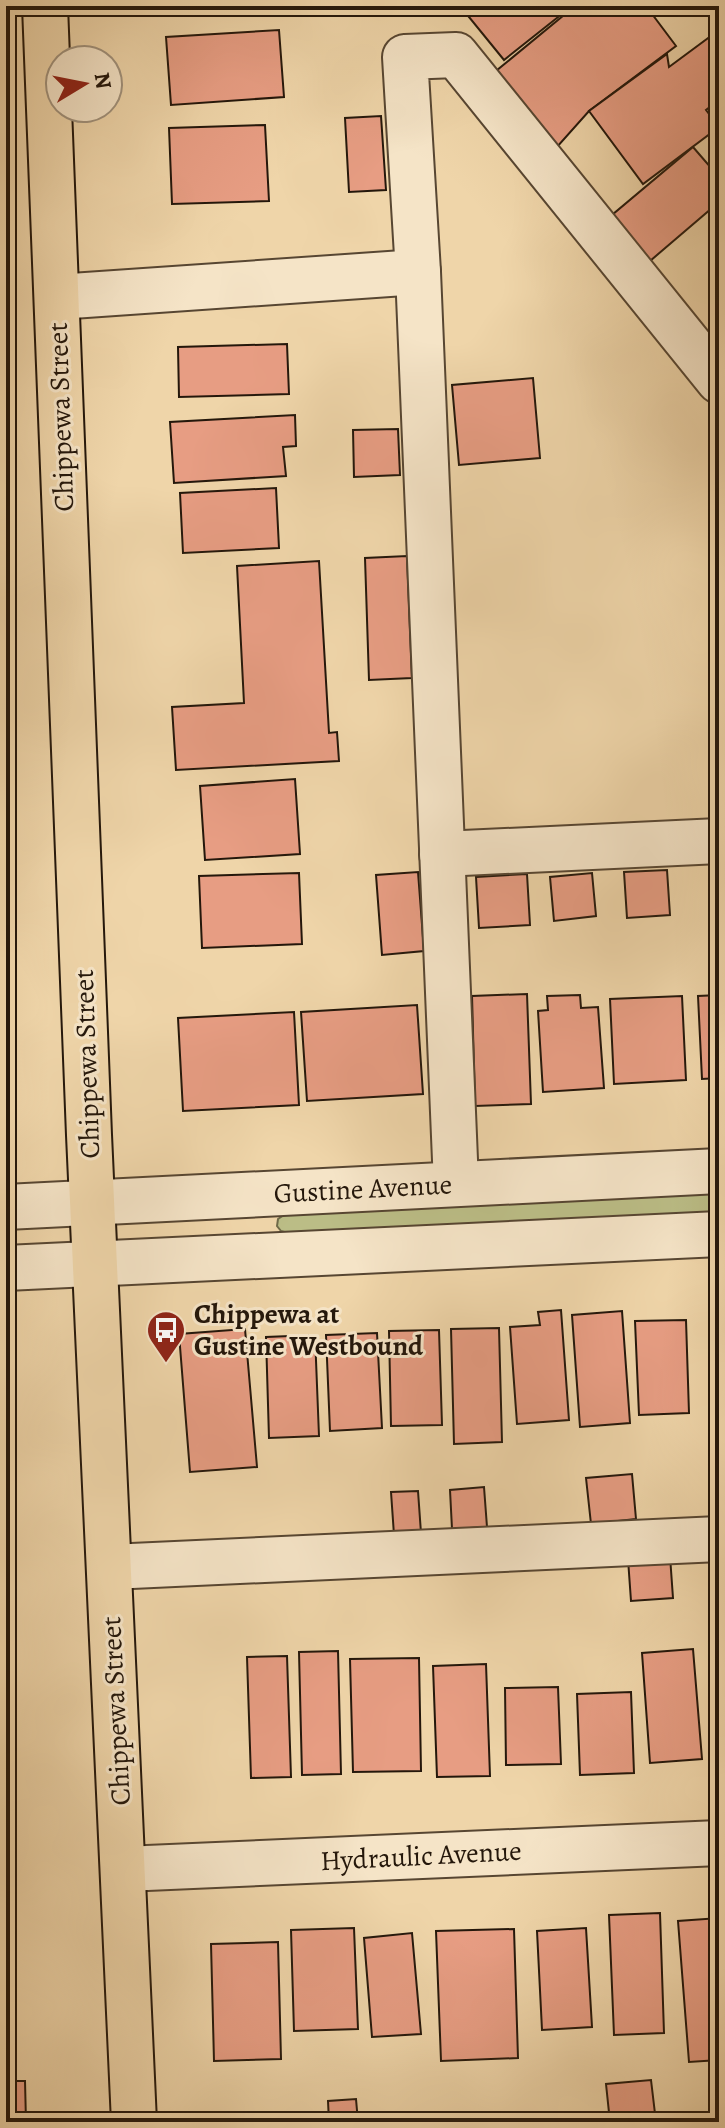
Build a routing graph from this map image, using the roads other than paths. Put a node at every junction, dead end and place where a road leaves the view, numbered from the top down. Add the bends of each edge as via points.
1 (45, 6) edge
2 (418, 272) junction
3 (57, 297) junction
4 (719, 381) edge
5 (719, 841) edge
6 (442, 854) junction
7 (719, 1171) edge
8 (456, 1184) junction
9 (93, 1202) junction
10 (6, 1207) edge
11 (719, 1234) edge
12 (96, 1263) junction
13 (6, 1268) edge
14 (719, 1539) edge
15 (110, 1567) junction
16 (719, 1843) edge
17 (124, 1869) junction
18 (134, 2122) edge

1 - 3 main road, Chippewa Street
2 - 3 street
2 - 4 street via 405,57 456,55
2 - 6 street
3 - 9 main road, Chippewa Street
5 - 6 street
6 - 8 street
7 - 8 street, Gustine Avenue
8 - 9 street, Gustine Avenue
9 - 10 street, Gustine Avenue
9 - 12 main road, Chippewa Street
11 - 12 street
12 - 13 street
12 - 15 main road, Chippewa Street
14 - 15 street
15 - 17 main road, Chippewa Street
16 - 17 street, Hydraulic Avenue
17 - 18 main road, Chippewa Street

